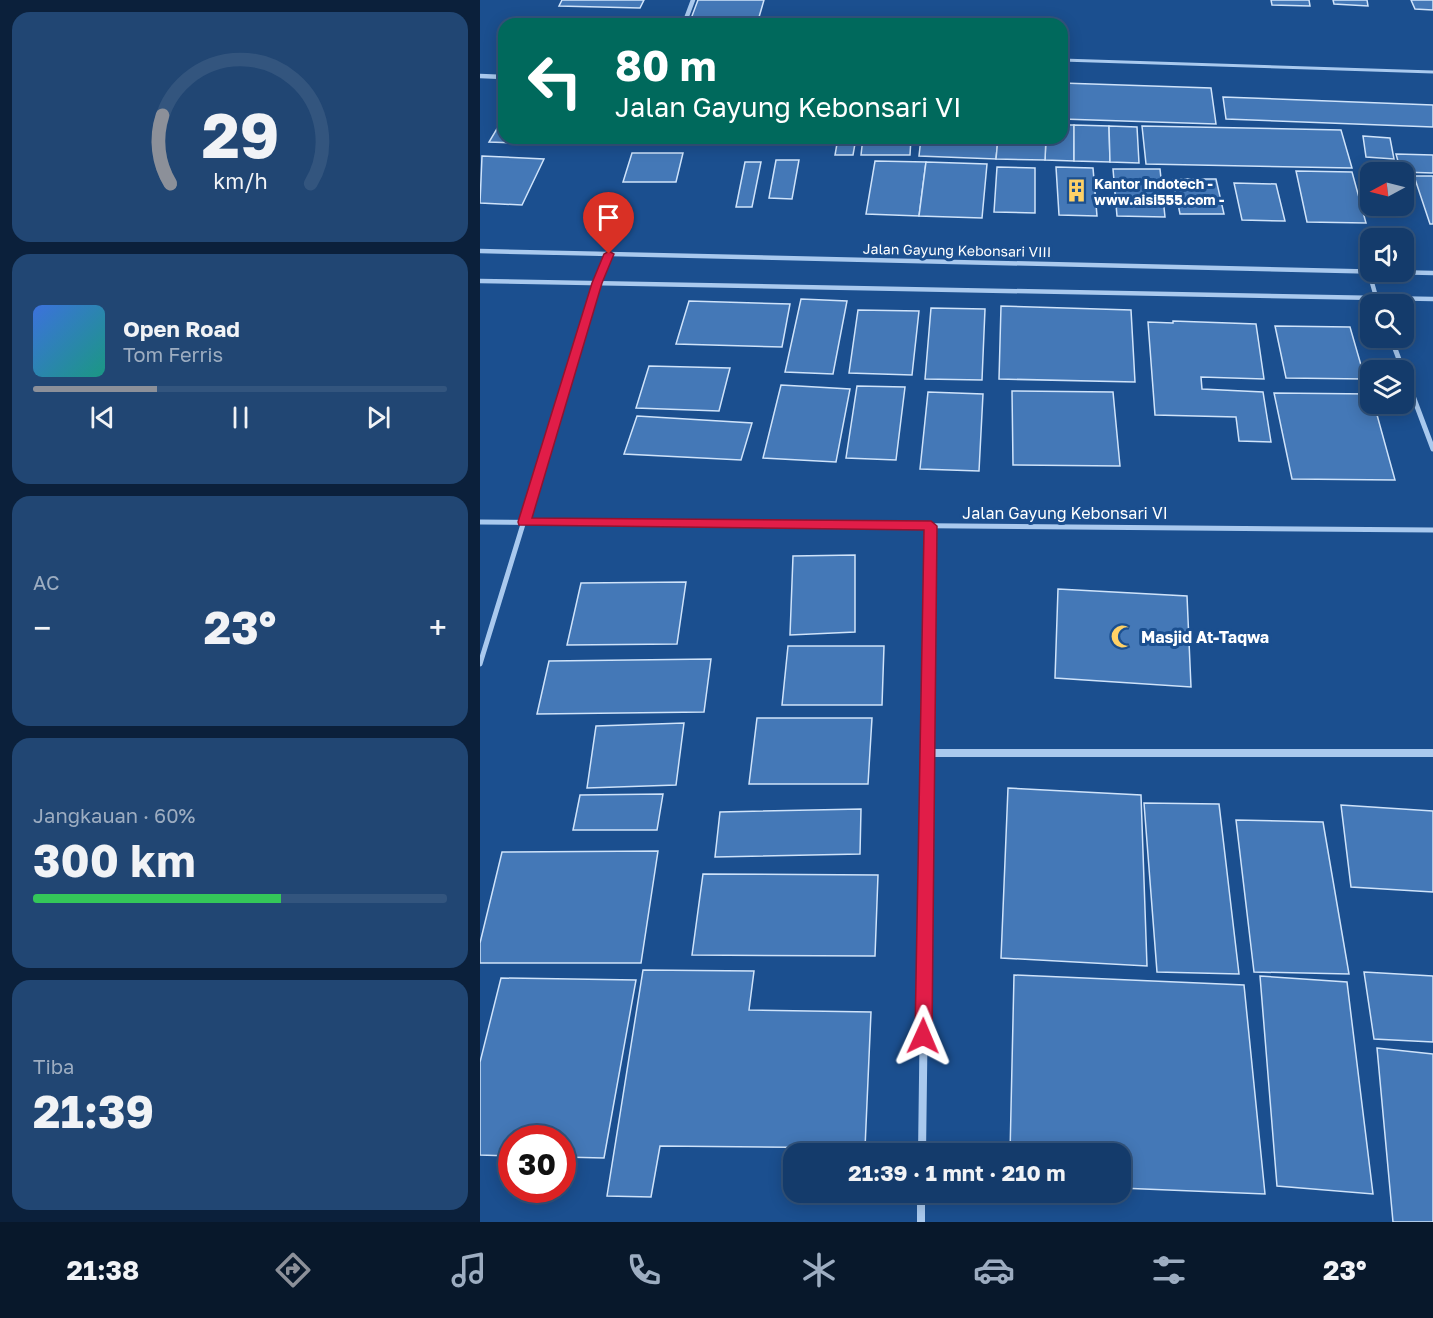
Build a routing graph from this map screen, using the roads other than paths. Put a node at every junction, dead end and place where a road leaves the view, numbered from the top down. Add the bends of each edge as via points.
1 (693, 0) edge
2 (686, 18) edge
3 (1068, 60) edge
4 (1433, 72) edge
5 (480, 76) edge
6 (498, 77) edge
7 (480, 251) edge
8 (609, 254) junction
9 (1360, 272) edge
10 (1414, 273) edge
11 (1433, 273) edge
12 (480, 281) edge
13 (597, 283) junction
14 (1360, 298) edge
15 (1414, 299) edge
16 (1433, 299) edge
17 (1414, 398) edge
18 (1433, 449) edge
19 (480, 522) edge
20 (524, 522) junction
21 (931, 526) junction
22 (1433, 530) edge
23 (480, 664) edge
24 (927, 753) junction
25 (1433, 753) edge
26 (922, 1143) edge
27 (921, 1203) edge
28 (921, 1222) edge

1 - 2 street
3 - 4 lane
5 - 6 street
7 - 8 street, Jalan Gayung Kebonsari VIII
8 - 9 street, Jalan Gayung Kebonsari VIII
8 - 13 street
10 - 11 street, Jalan Gayung Kebonsari VIII
12 - 13 street
13 - 14 street
13 - 20 street
15 - 16 street
17 - 18 street
19 - 20 street, Jalan Gayung Kebonsari VI
20 - 21 street, Jalan Gayung Kebonsari VI
20 - 23 street
21 - 22 street, Jalan Gayung Kebonsari VI
21 - 24 street
24 - 25 street
24 - 26 street
27 - 28 street

